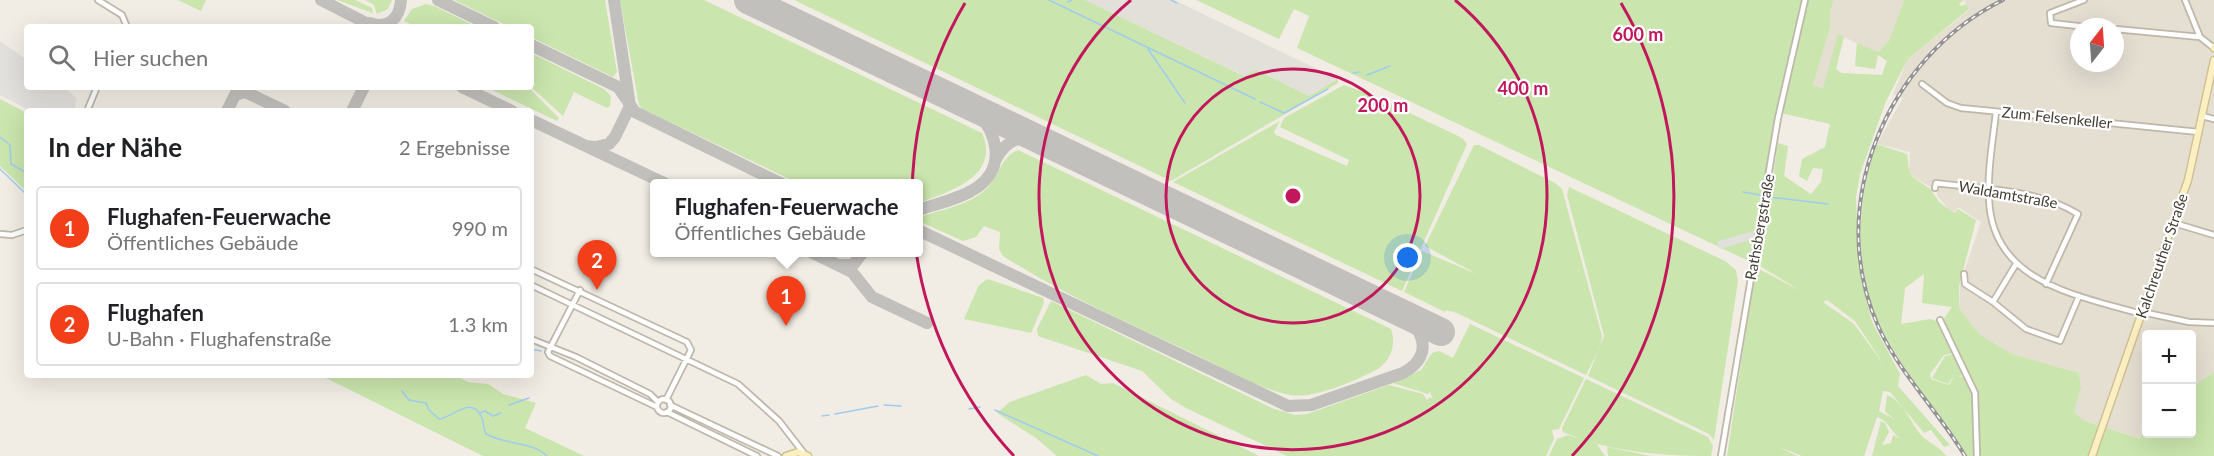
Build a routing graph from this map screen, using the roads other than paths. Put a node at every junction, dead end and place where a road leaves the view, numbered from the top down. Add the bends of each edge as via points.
1 (98, 0) edge
2 (1805, 0) edge
3 (2084, 0) edge
4 (2185, 0) edge
5 (126, 24) edge
6 (2070, 25) edge
7 (2124, 30) edge
8 (2200, 37) junction
9 (2214, 48) edge
10 (2214, 60) edge
11 (1922, 84) dead end
12 (96, 90) edge
13 (88, 108) edge
14 (1995, 112) junction
15 (2202, 116) junction
16 (2214, 118) edge
17 (2199, 132) junction
18 (1935, 188) dead end
19 (1989, 190) junction
20 (2174, 223) junction
21 (24, 231) edge
22 (0, 234) edge
23 (2214, 235) edge
24 (2016, 264) junction
25 (534, 270) edge
26 (1964, 274) dead end
27 (2046, 284) junction
28 (534, 286) edge
29 (580, 290) junction
30 (2079, 296) junction
31 (1994, 302) junction
32 (573, 304) junction
33 (2142, 313) junction
34 (1940, 320) dead end
35 (643, 321) junction
36 (2214, 323) edge
37 (637, 334) junction
38 (534, 340) edge
39 (549, 347) junction
40 (687, 358) junction
41 (666, 400) junction
42 (657, 405) junction
43 (670, 405) junction
44 (667, 412) junction
45 (805, 454) edge
46 (757, 456) edge
47 (778, 456) edge
48 (786, 456) edge
49 (1721, 456) edge
50 (1977, 456) edge
51 (2092, 456) edge

1 - 5 street via 122,15
2 - 49 street, Rathsbergstraße via 1778,118
3 - 6 street via 2050,13 2051,23
4 - 8 street
7 - 8 street
8 - 9 street
10 - 15 street, Kalchreuther Straße
11 - 14 street, Zum Felsenkeller via 1955,107
12 - 13 street
14 - 17 street, Zum Felsenkeller
14 - 19 street
15 - 16 street
15 - 17 street, Kalchreuther Straße
17 - 20 street, Kalchreuther Straße
18 - 19 street, Waldamtstraße via 1936,183
19 - 24 street via 1996,232
19 - 27 street, Waldamtstraße via 2049,201 2078,214
20 - 23 street
20 - 33 street, Kalchreuther Straße
21 - 22 street
24 - 27 street
24 - 31 street
25 - 29 street
26 - 31 street via 1965,284
27 - 30 street
28 - 32 street
29 - 32 street
29 - 35 street
30 - 31 street via 2062,339 2056,342 2026,329
30 - 33 street
32 - 37 street
32 - 39 street
33 - 36 street
33 - 51 street, Kalchreuther Straße
34 - 50 street via 1975,393
35 - 37 street
35 - 40 street via 687,342 691,347
37 - 40 street
38 - 39 street
39 - 42 street via 650,394
39 - 42 street via 550,356
40 - 41 street
40 - 45 street via 738,384 779,421
41 - 42 street
41 - 43 street
42 - 44 street via 660,412
43 - 44 street
43 - 47 street
44 - 46 street
45 - 48 street

